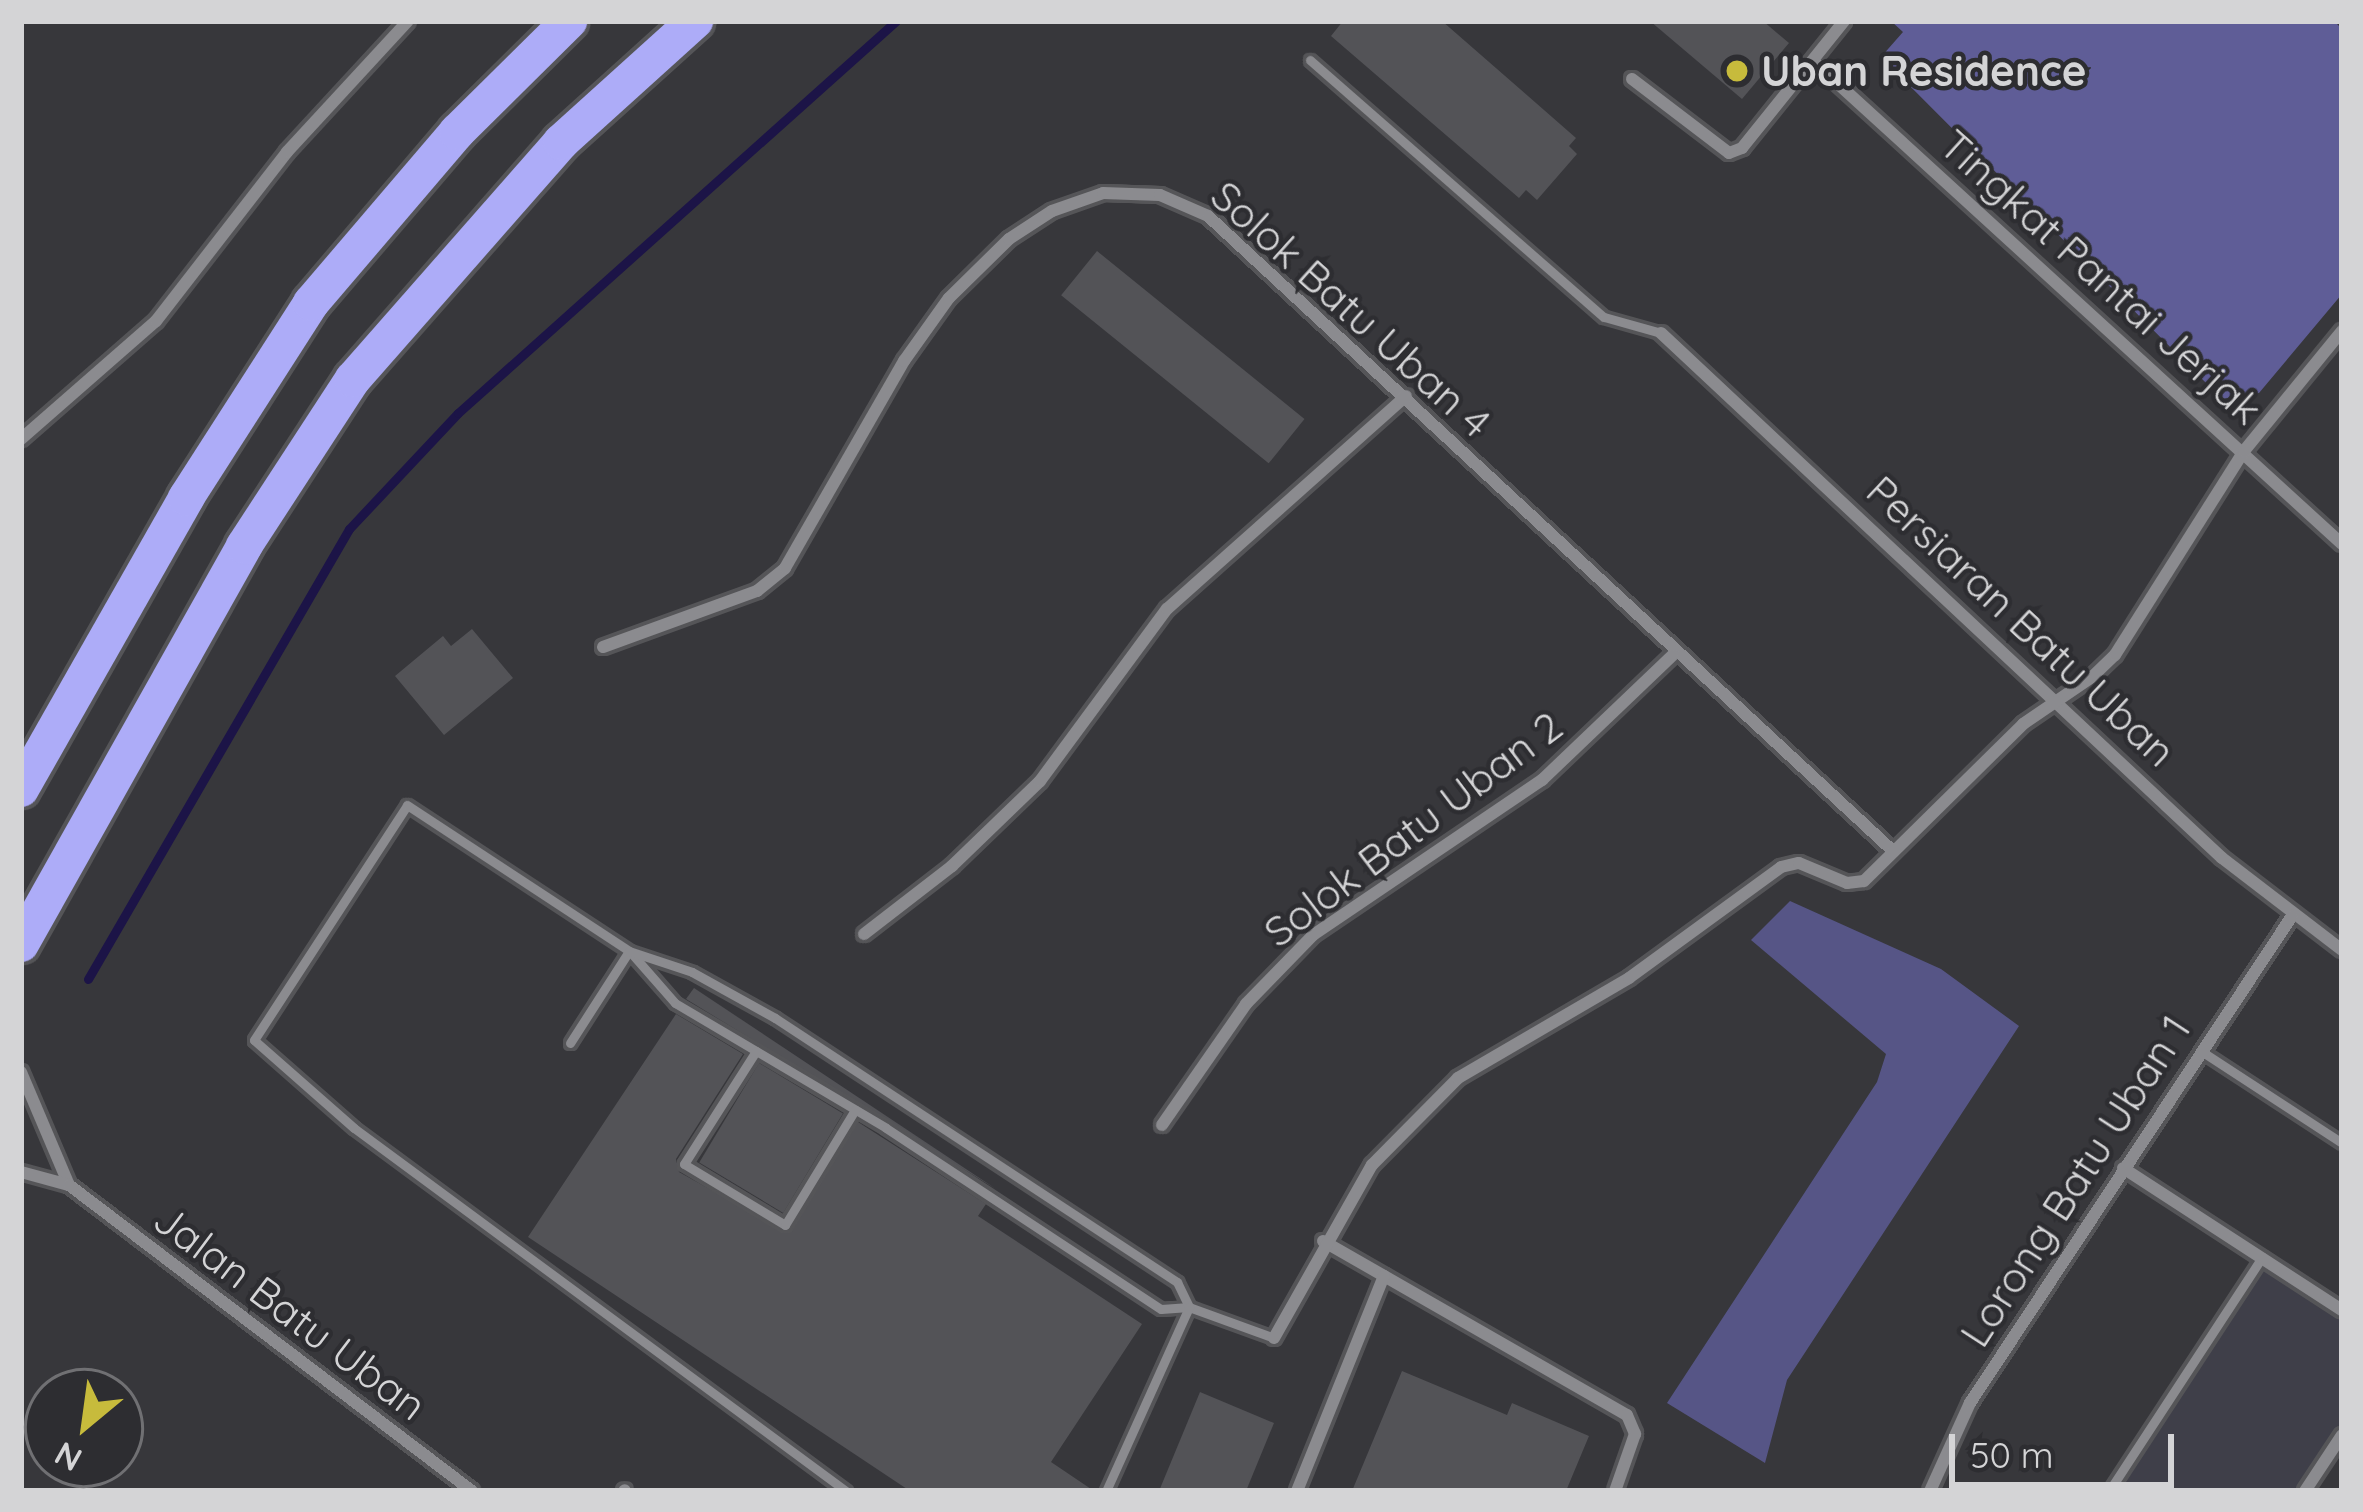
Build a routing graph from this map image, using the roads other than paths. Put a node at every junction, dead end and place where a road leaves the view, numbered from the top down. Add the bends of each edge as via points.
1 (408, 21) edge
2 (569, 21) edge
3 (695, 21) edge
4 (1844, 21) edge
5 (1310, 60) dead end
6 (1813, 61) junction
7 (1632, 79) dead end
8 (2342, 331) edge
9 (1660, 333) joint
10 (1406, 396) junction
11 (21, 439) edge
12 (2245, 451) junction
13 (2342, 544) edge
14 (603, 646) dead end
15 (1672, 655) junction
16 (2056, 701) junction
17 (21, 789) edge
18 (1894, 852) junction
19 (2292, 916) junction
20 (864, 934) dead end
21 (21, 944) edge
22 (2342, 950) edge
23 (629, 951) junction
24 (570, 1043) dead end
25 (2198, 1049) junction
26 (756, 1051) junction
27 (21, 1072) edge
28 (856, 1111) junction
29 (1162, 1125) dead end
30 (2342, 1143) edge
31 (2123, 1168) junction
32 (21, 1172) edge
33 (69, 1185) junction
34 (1323, 1240) junction
35 (2262, 1257) junction
36 (1384, 1276) junction
37 (1189, 1307) junction
38 (2342, 1310) edge
39 (1274, 1338) joint
40 (2342, 1436) edge
41 (472, 1491) edge
42 (846, 1491) edge
43 (1106, 1491) edge
44 (1297, 1491) edge
45 (1615, 1491) edge
46 (1930, 1491) edge
47 (2109, 1491) edge
48 (2305, 1491) edge

1 - 11 street via 287,152 156,321
2 - 17 highway via 457,132 311,303 186,498
3 - 21 highway via 561,142 353,379 244,546
4 - 6 street
5 - 9 lane via 1604,317
6 - 7 street via 1729,153
6 - 12 street, Tingkat Pantai Jerjak
8 - 12 street
9 - 16 street, Persiaran Batu Uban
10 - 14 street, Solok Batu Uban 4 via 1208,216 1160,195 1103,193 1052,211 1009,239 949,298 785,568 757,590
10 - 15 street, Solok Batu Uban 4
10 - 20 street via 1167,609 1026,796
12 - 13 street, Tingkat Pantai Jerjak
12 - 16 street via 2115,655
15 - 18 street, Solok Batu Uban 4
15 - 29 street, Solok Batu Uban 2 via 1542,780 1313,935 1246,1004
16 - 18 street
16 - 19 street, Persiaran Batu Uban
18 - 34 street via 1864,880 1847,884 1799,863 1781,867 1629,978 1458,1078 1372,1165
19 - 22 street, Persiaran Batu Uban
19 - 25 street, Lorong Batu Uban 1
23 - 24 lane
23 - 26 lane via 674,1003
23 - 37 lane via 692,973 775,1018 1177,1282
23 - 42 lane via 407,806 254,1040 354,1128
25 - 30 lane
25 - 31 street, Lorong Batu Uban 1
26 - 28 lane
26 - 28 lane via 684,1165 785,1225
27 - 33 street, Jalan Batu Uban
28 - 37 lane via 1161,1309
31 - 35 street
31 - 46 street, Lorong Batu Uban 1 via 1970,1403
32 - 33 street, Jalan Batu Uban
33 - 41 street, Jalan Batu Uban
34 - 36 street
34 - 39 street
35 - 38 street
35 - 47 lane
36 - 44 street
36 - 45 street via 1627,1415 1634,1444
37 - 39 lane
37 - 43 lane
40 - 48 street

